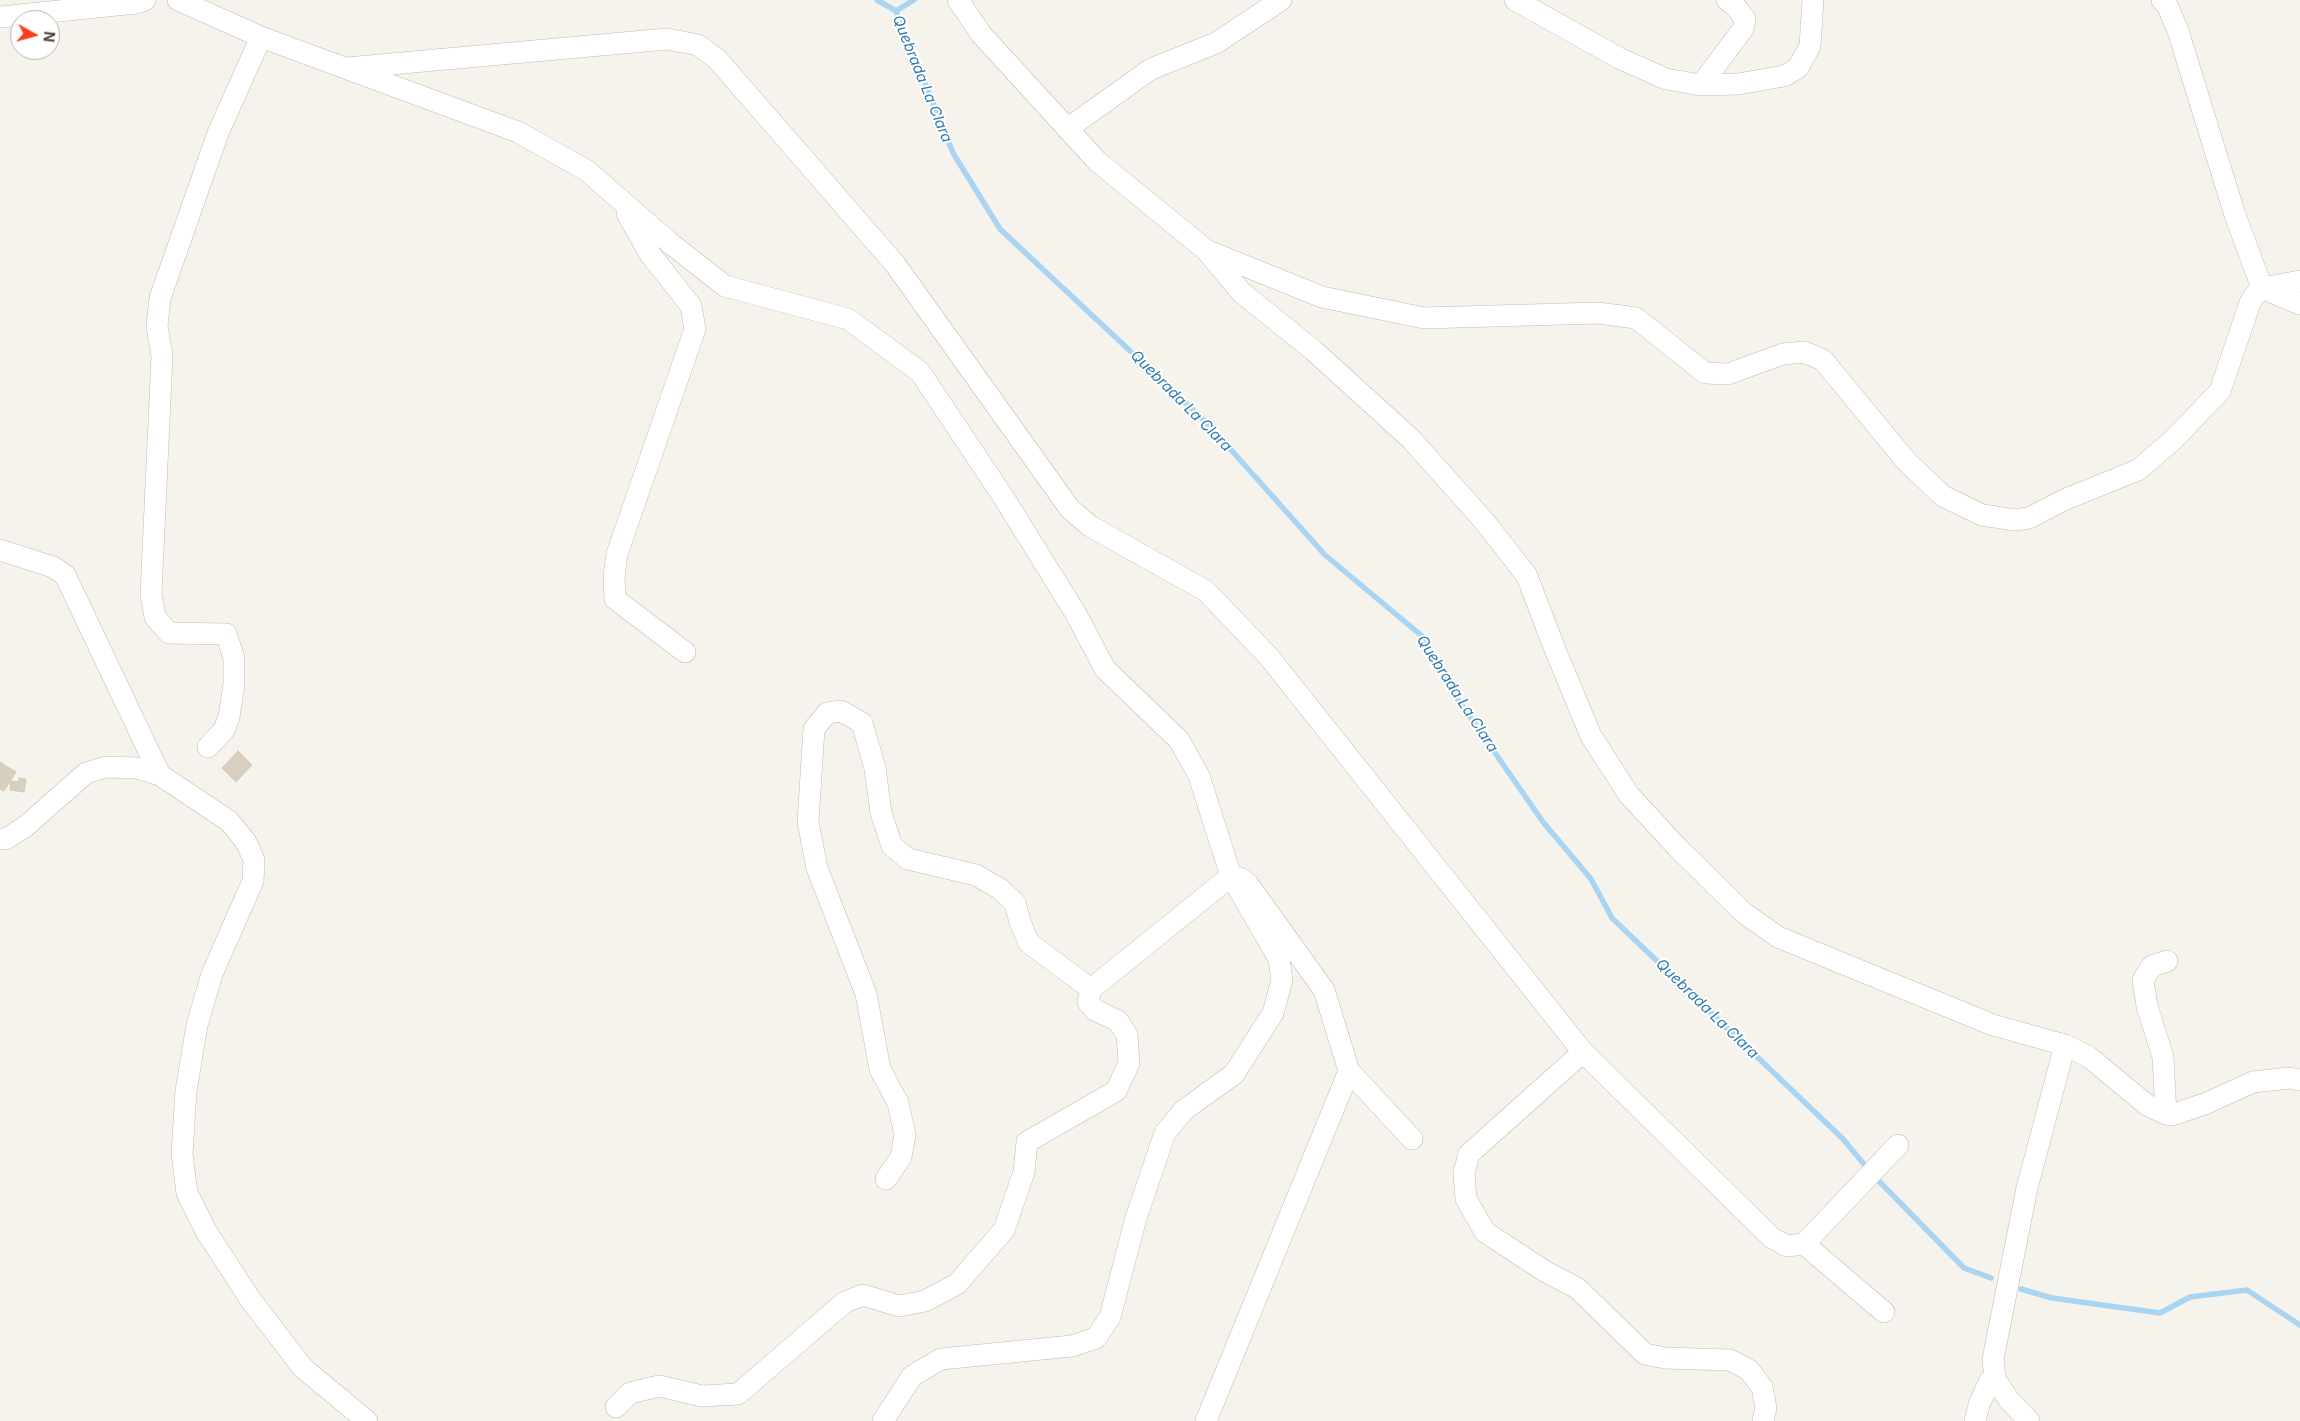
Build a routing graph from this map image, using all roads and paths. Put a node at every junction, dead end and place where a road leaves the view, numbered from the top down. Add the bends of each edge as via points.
1 (146, 0) edge
2 (178, 0) edge
3 (958, 0) edge
4 (1281, 0) edge
5 (1515, 0) edge
6 (1727, 0) edge
7 (1813, 0) edge
8 (2162, 0) edge
9 (39, 7) edge
10 (0, 18) edge
11 (261, 37) junction
12 (342, 68) junction
13 (1701, 85) junction
14 (1067, 129) junction
15 (618, 198) junction
16 (1206, 250) junction
17 (2300, 281) edge
18 (2262, 288) junction
19 (2300, 304) edge
20 (0, 550) edge
21 (685, 652) dead end
22 (208, 747) dead end
23 (160, 775) junction
24 (0, 839) edge
25 (1231, 876) junction
26 (2167, 962) dead end
27 (1091, 989) junction
28 (2065, 1045) junction
29 (1583, 1052) junction
30 (1349, 1071) junction
31 (2300, 1080) edge
32 (2166, 1114) junction
33 (1412, 1139) dead end
34 (1898, 1145) dead end
35 (886, 1179) dead end
36 (1804, 1244) junction
37 (1884, 1312) dead end
38 (1996, 1379) junction
39 (616, 1407) dead end
40 (367, 1421) edge
41 (883, 1421) edge
42 (1206, 1421) edge
43 (1763, 1421) edge
44 (1975, 1421) edge
45 (2029, 1421) edge

1 - 9 street
2 - 11 street
3 - 14 street via 981,34
4 - 14 street via 1216,43 1151,69
5 - 13 street via 1619,58 1666,79
6 - 13 street via 1745,19 1743,29
7 - 13 street via 1810,46 1798,68 1784,76 1738,84
8 - 18 street via 2178,31
9 - 10 street
11 - 12 street
11 - 22 street via 218,133 160,298 157,326 162,356 151,594 155,617 169,633 226,634 234,658 229,717 224,730
12 - 15 street via 518,132 586,170
12 - 29 street via 667,39 698,45 717,59 895,264 1070,509 1090,526 1206,592 1263,651
14 - 16 street via 1097,161
15 - 21 street via 650,254 691,306 695,328 619,546 614,576 615,599
15 - 25 street via 725,286 848,319 920,372 1004,498 1076,614 1105,669 1180,740 1199,776
16 - 18 street via 1322,297 1424,318 1598,313 1636,318 1705,373 1728,374 1783,354 1804,352 1823,360 1907,462 1943,496 1982,515 2015,520 2029,518 2138,470 2172,441 2220,391 2250,303
16 - 28 street via 1241,292 1314,350 1411,439 1485,522 1527,576 1591,736 1629,795 1744,913 1778,937 1994,1025
17 - 18 street
18 - 19 street
20 - 23 street via 65,575
23 - 24 street via 137,768 106,768 86,773 26,826 6,839
23 - 40 street via 229,821 246,842 254,860 253,881 212,974 197,1025 186,1091 182,1154 187,1193 206,1231 250,1299 303,1368
25 - 27 street
25 - 30 street via 1248,884 1324,990
25 - 41 street via 1279,959 1282,980 1273,1013 1234,1074 1184,1110 1165,1133 1136,1218 1110,1317 1096,1338 1072,1346 941,1359 912,1376
26 - 32 street via 2152,966 2143,980 2147,1006 2163,1056
27 - 35 street via 1029,943 1015,903 1000,889 976,875 908,859 892,846 881,813 862,723 841,711 827,713 814,729 808,822 817,868 866,994 880,1069 898,1103 905,1135 901,1157
27 - 39 street via 1088,1002 1095,1010 1118,1021 1127,1035 1129,1063 1116,1091 1027,1142 1024,1172 1004,1230 957,1284 925,1301 899,1306 863,1295 845,1302 738,1394 702,1396 659,1386 630,1393
28 - 32 street via 2089,1057 2147,1105
28 - 38 street via 2010,1265 1993,1359
29 - 36 street via 1772,1238 1786,1246
29 - 43 street via 1469,1154 1464,1173 1466,1199 1485,1232 1577,1288 1645,1354 1664,1358 1730,1360 1750,1370 1762,1387 1766,1408
30 - 33 street
30 - 42 street
31 - 32 street via 2288,1078 2253,1082 2207,1103 2172,1115
34 - 36 street
36 - 37 street
38 - 44 street via 1989,1382
38 - 45 street via 2009,1400

